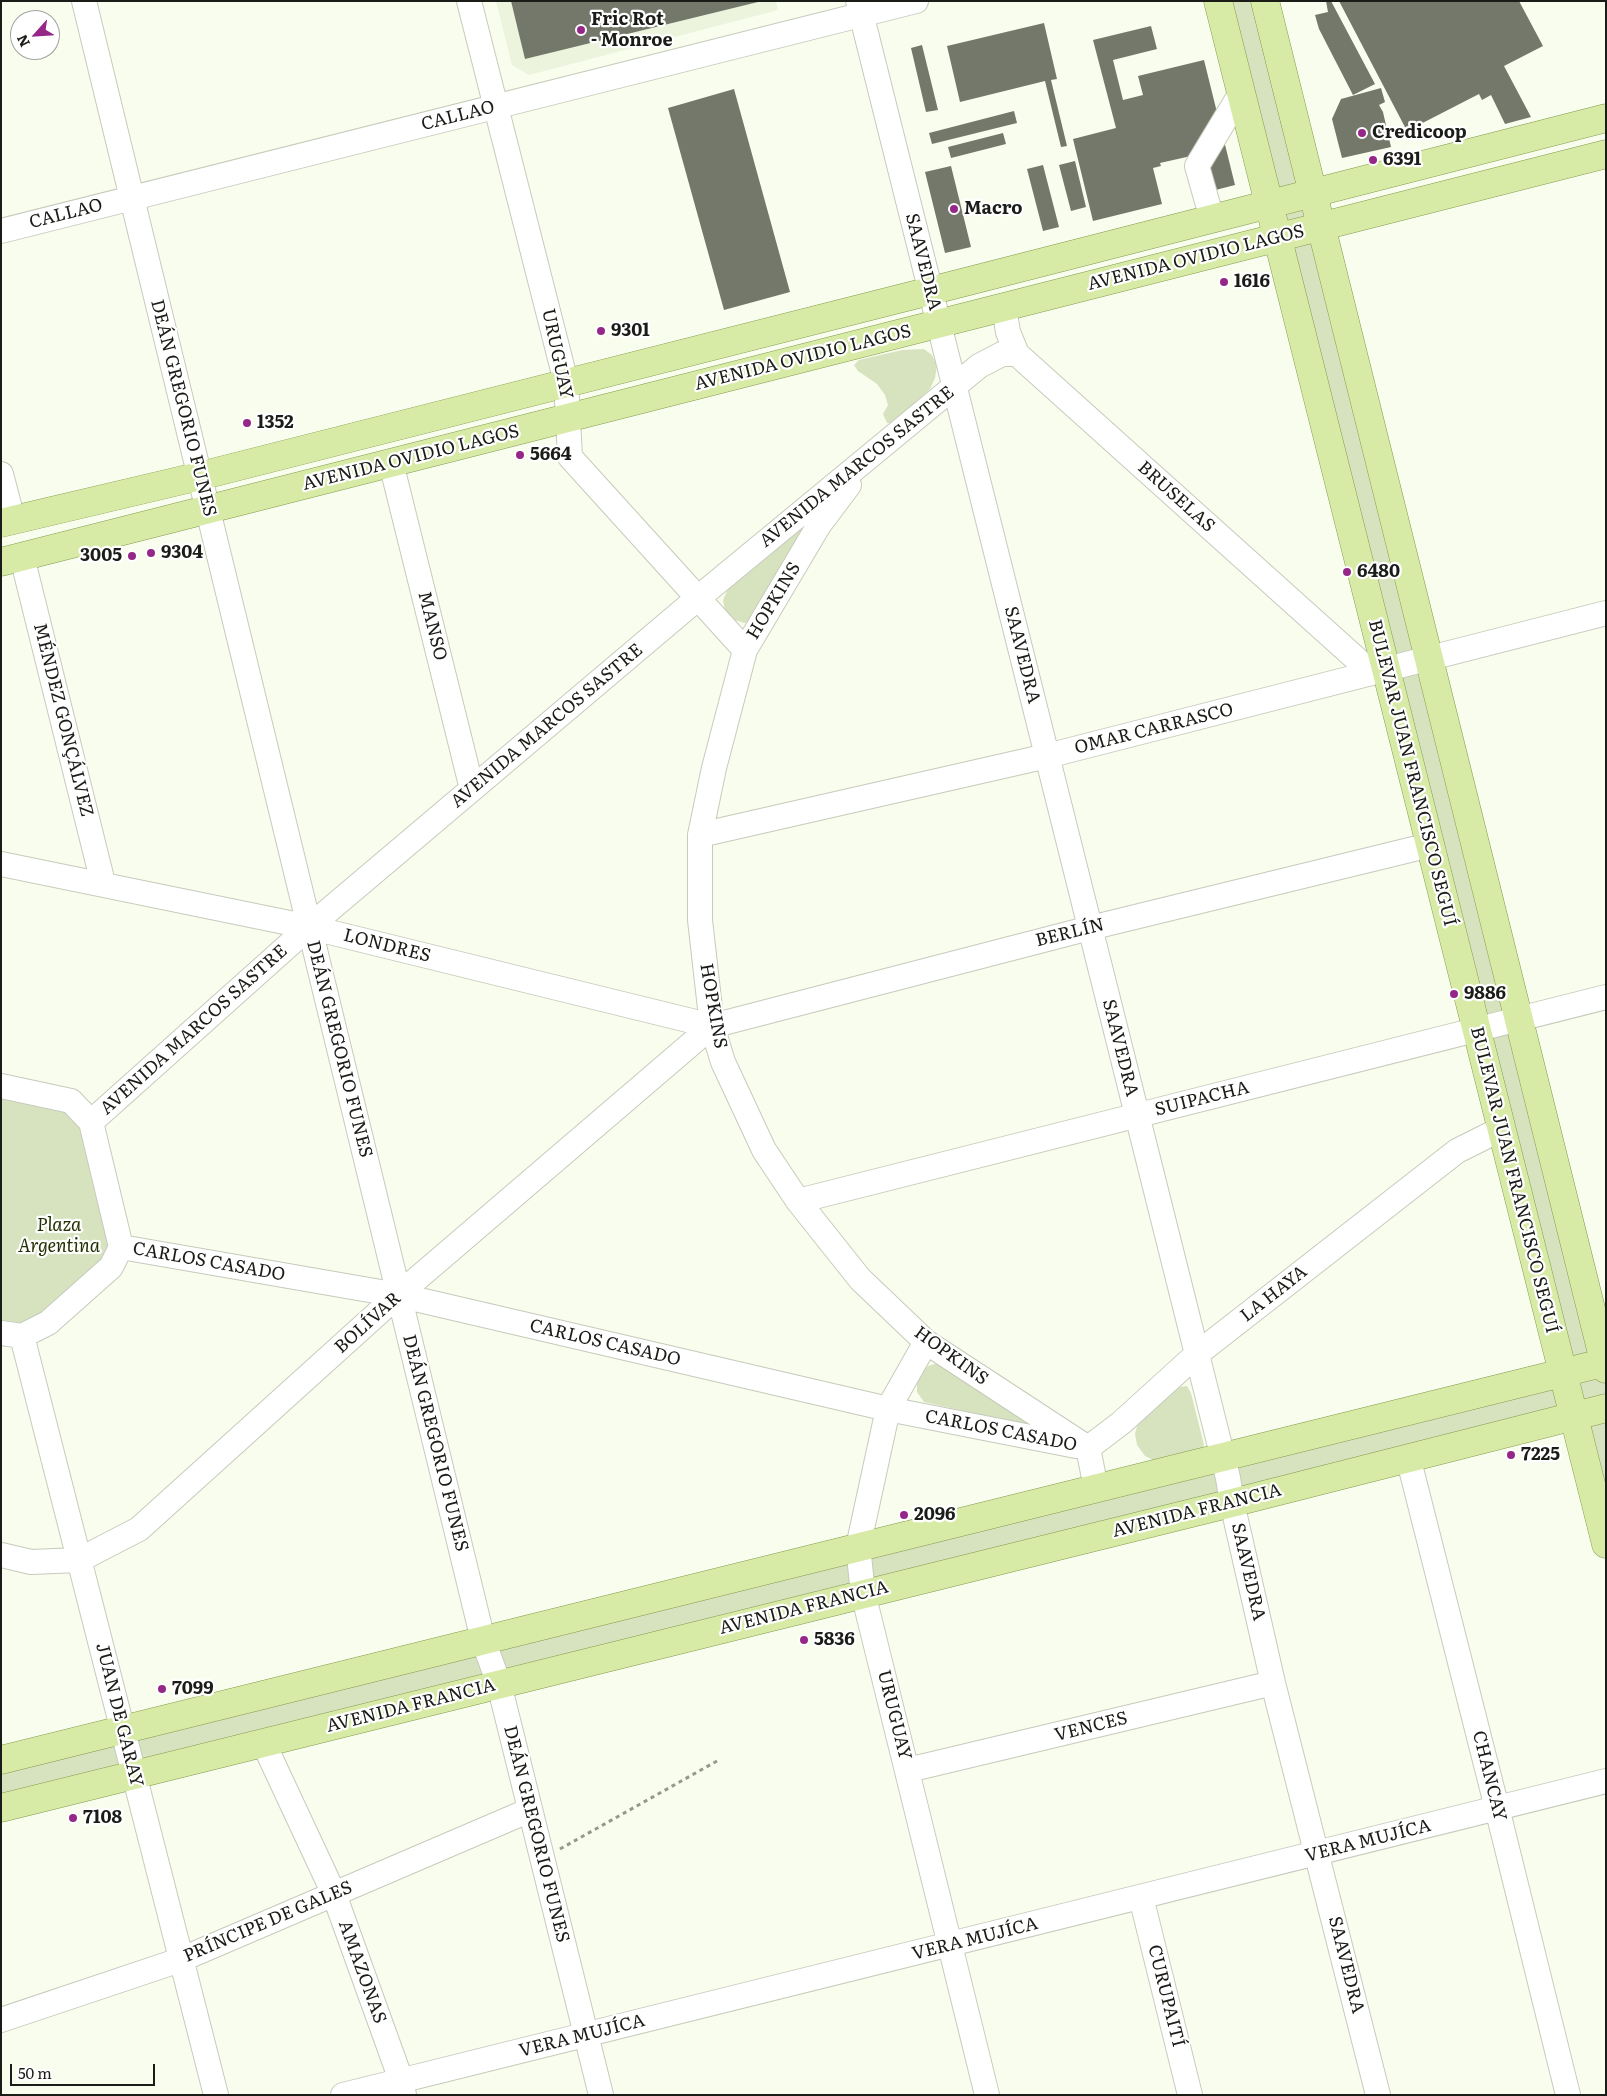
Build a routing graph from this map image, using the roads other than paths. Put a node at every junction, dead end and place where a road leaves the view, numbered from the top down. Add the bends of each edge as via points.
1 (84, 1) edge
2 (469, 1) edge
3 (916, 1) edge
4 (1218, 1) edge
5 (1265, 1) edge
6 (860, 8) edge
7 (1241, 93) junction
8 (496, 106) junction
9 (1606, 118) edge
10 (1606, 154) edge
11 (1313, 194) junction
12 (132, 198) junction
13 (1269, 204) junction
14 (1212, 219) junction
15 (1322, 226) junction
16 (1, 231) edge
17 (1278, 238) junction
18 (930, 291) junction
19 (1004, 307) junction
20 (938, 324) junction
21 (1017, 354) junction
22 (566, 382) junction
23 (954, 387) junction
24 (569, 418) junction
25 (875, 452) junction
26 (391, 463) junction
27 (1, 474) edge
28 (200, 476) junction
29 (208, 510) junction
30 (7, 522) edge
31 (12, 560) edge
32 (698, 598) junction
33 (1606, 613) edge
34 (745, 650) junction
35 (1429, 658) junction
36 (1379, 671) junction
37 (1047, 756) junction
38 (472, 790) junction
39 (700, 835) junction
40 (1430, 845) junction
41 (1, 864) edge
42 (103, 883) junction
43 (309, 927) junction
44 (1090, 928) junction
45 (1606, 998) edge
46 (1518, 1019) junction
47 (712, 1026) junction
48 (1477, 1030) junction
49 (1, 1086) edge
50 (1137, 1115) junction
51 (91, 1122) junction
52 (1501, 1129) junction
53 (798, 1201) junction
54 (121, 1247) junction
55 (398, 1295) junction
56 (11, 1334) edge
57 (926, 1342) junction
58 (1197, 1354) junction
59 (1605, 1364) edge
60 (1563, 1372) junction
61 (1606, 1408) edge
62 (888, 1410) junction
63 (1574, 1416) junction
64 (1088, 1448) junction
65 (1223, 1457) junction
66 (1408, 1457) junction
67 (1096, 1488) junction
68 (1232, 1503) junction
69 (1606, 1544) edge
70 (858, 1547) junction
71 (1, 1555) edge
72 (79, 1560) junction
73 (863, 1593) junction
74 (483, 1640) junction
75 (1273, 1683) junction
76 (499, 1684) junction
77 (123, 1730) junction
78 (263, 1742) junction
79 (1, 1760) edge
80 (908, 1770) junction
81 (134, 1774) junction
82 (1606, 1781) edge
83 (1, 1808) edge
84 (1498, 1808) junction
85 (530, 1810) junction
86 (1318, 1853) junction
87 (334, 1894) junction
88 (1141, 1897) junction
89 (950, 1945) junction
90 (180, 1960) junction
91 (1, 2020) edge
92 (586, 2034) junction
93 (403, 2088) edge
94 (216, 2095) edge
95 (343, 2095) edge
96 (601, 2095) edge
97 (987, 2095) edge
98 (1190, 2095) edge
99 (1378, 2095) edge
100 (1568, 2095) edge

1 - 12 street, DEÁN GREGORIO FUNES
2 - 8 street, URUGUAY
3 - 6 street, CALLAO
4 - 7 main road, BULEVAR JUAN FRANCISCO SEGUÍ
5 - 11 main road
6 - 8 street, CALLAO
6 - 18 street, SAAVEDRA
7 - 13 main road, BULEVAR JUAN FRANCISCO SEGUÍ
7 - 14 street via 1197,166
8 - 12 street, CALLAO
8 - 22 street, URUGUAY
9 - 11 main road, AVENIDA OVIDIO LAGOS
10 - 15 main road, AVENIDA OVIDIO LAGOS
11 - 13 main road, AVENIDA OVIDIO LAGOS
11 - 15 main road
12 - 16 street, CALLAO
12 - 28 street, DEÁN GREGORIO FUNES
13 - 14 main road, AVENIDA OVIDIO LAGOS
13 - 17 main road, BULEVAR JUAN FRANCISCO SEGUÍ
14 - 18 main road, AVENIDA OVIDIO LAGOS
15 - 17 main road, AVENIDA OVIDIO LAGOS
15 - 35 main road
17 - 19 main road, AVENIDA OVIDIO LAGOS
17 - 36 main road, BULEVAR JUAN FRANCISCO SEGUÍ
18 - 20 street, SAAVEDRA
18 - 22 main road, AVENIDA OVIDIO LAGOS
19 - 20 main road, AVENIDA OVIDIO LAGOS
19 - 21 street, BRUSELAS via 1008,332
20 - 23 street, SAAVEDRA
20 - 24 main road, AVENIDA OVIDIO LAGOS
21 - 23 street, AVENIDA MARCOS SASTRE via 1002,354 979,366
21 - 36 street, BRUSELAS
22 - 24 street, URUGUAY
22 - 28 main road, AVENIDA OVIDIO LAGOS
23 - 25 street, AVENIDA MARCOS SASTRE
23 - 37 street, SAAVEDRA
24 - 26 main road, AVENIDA OVIDIO LAGOS
24 - 32 street, URUGUAY via 570,457
25 - 32 street, AVENIDA MARCOS SASTRE
25 - 34 street, HOPKINS via 819,525
26 - 29 main road, AVENIDA OVIDIO LAGOS
26 - 38 street, MANSO
27 - 30 street
28 - 29 street, DEÁN GREGORIO FUNES
28 - 30 main road, AVENIDA OVIDIO LAGOS
29 - 31 main road, AVENIDA OVIDIO LAGOS
29 - 43 street, DEÁN GREGORIO FUNES
31 - 42 street, MÉNDEZ GONÇÁLVEZ
32 - 34 street, URUGUAY
32 - 38 street, AVENIDA MARCOS SASTRE
33 - 35 street, OMAR CARRASCO
34 - 39 street, HOPKINS
35 - 36 street, OMAR CARRASCO
35 - 46 main road
36 - 37 street, OMAR CARRASCO
36 - 40 main road, BULEVAR JUAN FRANCISCO SEGUÍ
37 - 39 street, OMAR CARRASCO
37 - 44 street, SAAVEDRA
38 - 43 street, AVENIDA MARCOS SASTRE
39 - 47 street, HOPKINS via 700,920
40 - 44 street, BERLÍN
40 - 48 main road, BULEVAR JUAN FRANCISCO SEGUÍ
41 - 42 street, LONDRES
42 - 43 street, LONDRES
43 - 47 street, LONDRES
43 - 51 street, AVENIDA MARCOS SASTRE
43 - 55 street, DEÁN GREGORIO FUNES
44 - 47 street, BERLÍN
44 - 50 street, SAAVEDRA
45 - 46 street, SUIPACHA
46 - 48 street, SUIPACHA
46 - 59 main road
47 - 53 street, HOPKINS via 723,1062 764,1150
47 - 55 street, BOLÍVAR
48 - 50 street, SUIPACHA
48 - 52 main road, BULEVAR JUAN FRANCISCO SEGUÍ
49 - 51 street via 71,1100
50 - 53 street, SUIPACHA
50 - 58 street, SAAVEDRA
51 - 54 street
52 - 58 street, LA HAYA via 1457,1151
52 - 60 main road, BULEVAR JUAN FRANCISCO SEGUÍ
53 - 57 street, HOPKINS via 860,1279
54 - 55 street, CARLOS CASADO
54 - 56 street via 111,1267 48,1323
55 - 62 street, CARLOS CASADO
55 - 72 street, BOLÍVAR via 138,1529
55 - 74 street, DEÁN GREGORIO FUNES
56 - 72 street, JUAN DE GARAY
57 - 62 street, URUGUAY
57 - 64 street, HOPKINS
58 - 64 street, LA HAYA via 1121,1423
58 - 65 street, SAAVEDRA
59 - 60 main road
60 - 63 main road, BULEVAR JUAN FRANCISCO SEGUÍ
60 - 65 main road
61 - 63 main road, AVENIDA FRANCIA
62 - 64 street, CARLOS CASADO
62 - 70 street, URUGUAY
63 - 66 main road, AVENIDA FRANCIA
63 - 69 main road, BULEVAR JUAN FRANCISCO SEGUÍ
64 - 67 street
65 - 67 main road
65 - 68 street, SAAVEDRA
66 - 68 main road, AVENIDA FRANCIA
66 - 84 street, CHANCAY
67 - 70 main road
68 - 73 main road, AVENIDA FRANCIA
68 - 75 street, SAAVEDRA
70 - 73 street, URUGUAY
70 - 74 main road
71 - 72 street, BOLÍVAR via 31,1562
72 - 77 street, JUAN DE GARAY
73 - 76 main road, AVENIDA FRANCIA
73 - 80 street, URUGUAY
74 - 76 street, DEÁN GREGORIO FUNES
74 - 77 main road
75 - 80 street, VENCES
75 - 86 street, SAAVEDRA
76 - 78 main road, AVENIDA FRANCIA
76 - 85 street, DEÁN GREGORIO FUNES
77 - 79 main road
77 - 81 street, JUAN DE GARAY
78 - 81 main road, AVENIDA FRANCIA
78 - 87 street, AMAZONAS
80 - 89 street, URUGUAY
81 - 83 main road, AVENIDA FRANCIA
81 - 90 street, JUAN DE GARAY
82 - 84 street, VERA MUJÍCA
84 - 86 street, VERA MUJÍCA
84 - 100 street, CHANCAY
85 - 87 street, PRÍNCIPE DE GALES
85 - 92 street, DEÁN GREGORIO FUNES
86 - 88 street, VERA MUJÍCA
86 - 99 street, SAAVEDRA
87 - 90 street, PRÍNCIPE DE GALES
87 - 93 street, AMAZONAS
88 - 89 street, VERA MUJÍCA
88 - 98 street, CURUPAITÍ
89 - 92 street, VERA MUJÍCA
89 - 97 street, URUGUAY
90 - 91 street, PRÍNCIPE DE GALES
90 - 94 street, JUAN DE GARAY
92 - 93 street, VERA MUJÍCA
92 - 96 street, DEÁN GREGORIO FUNES
93 - 95 street, VERA MUJÍCA

